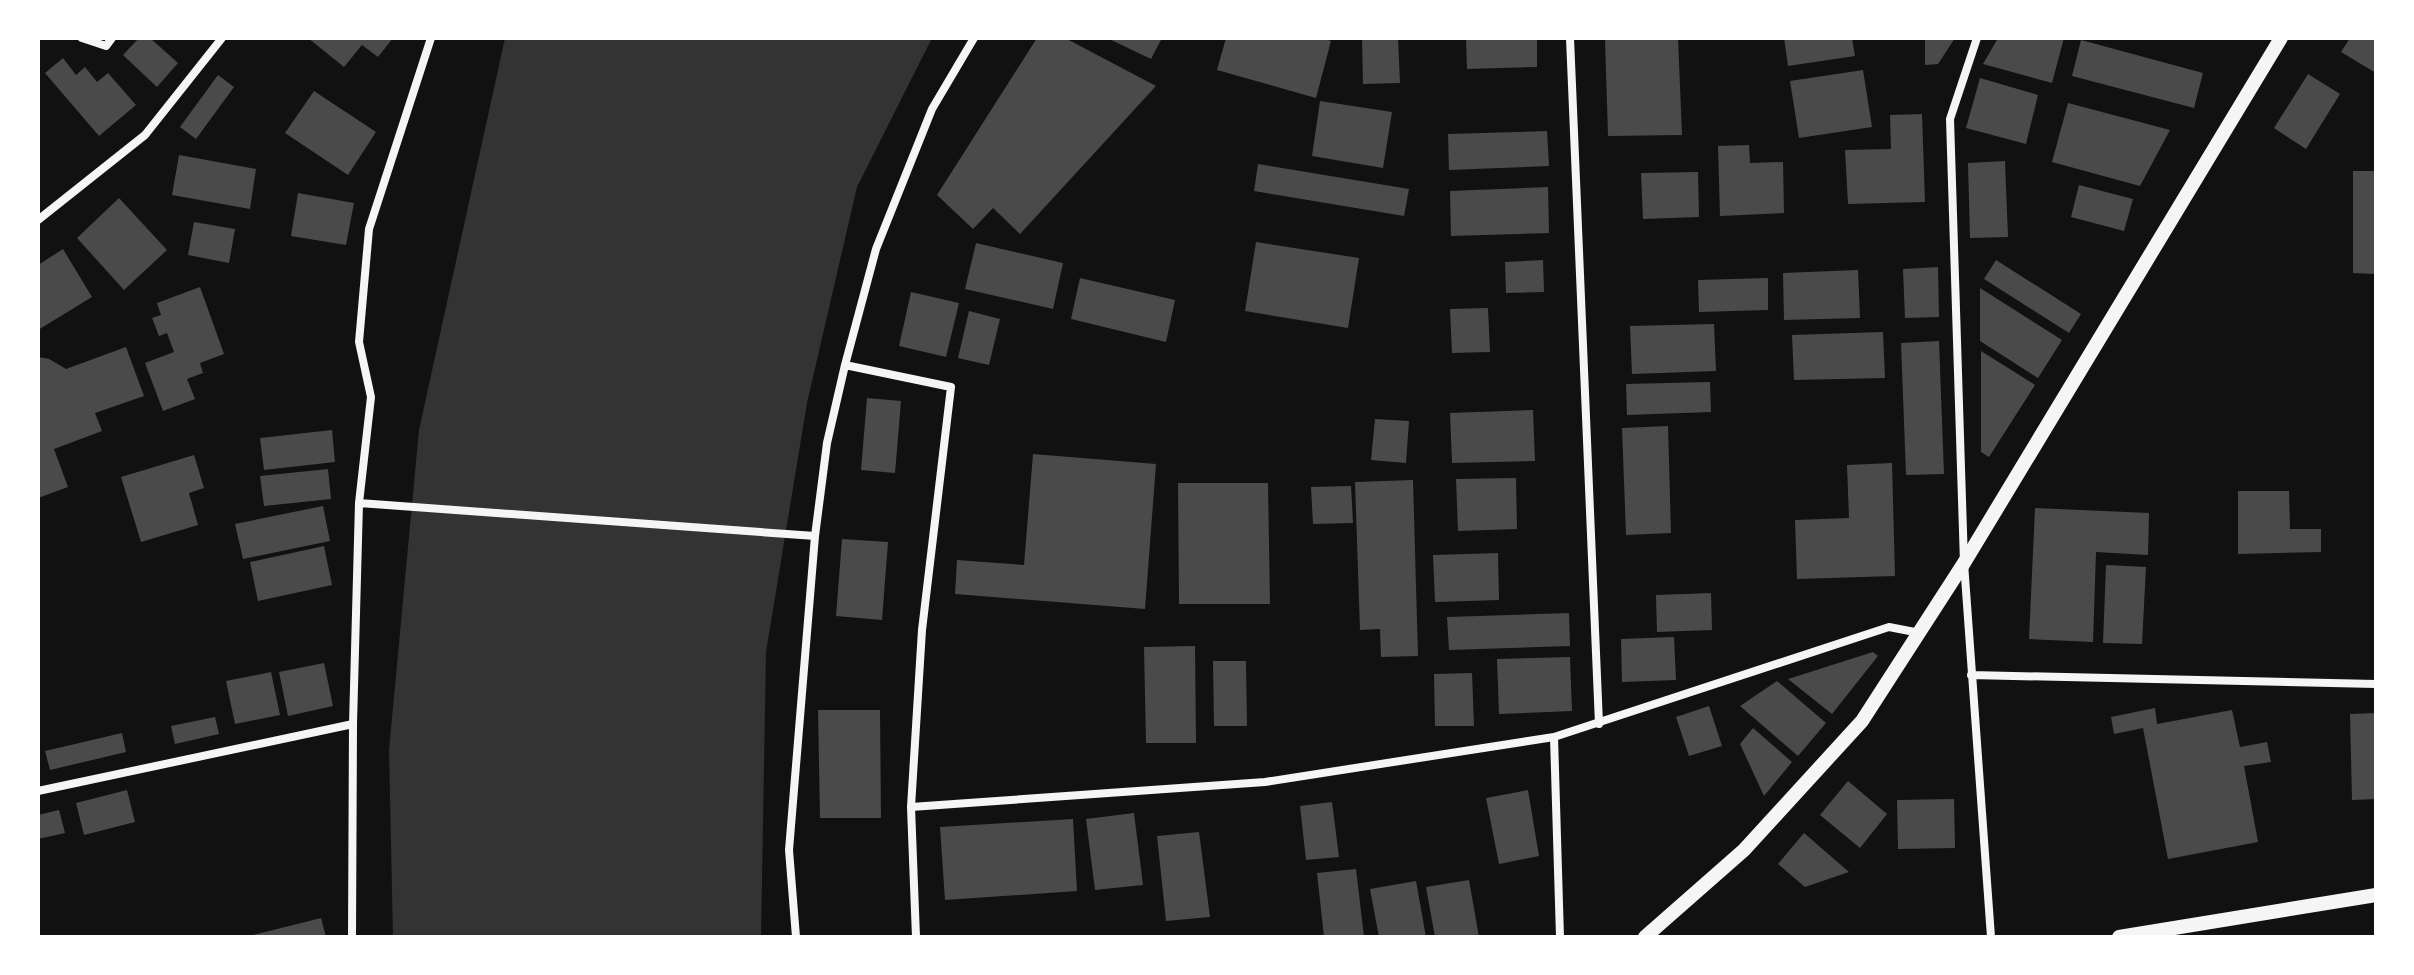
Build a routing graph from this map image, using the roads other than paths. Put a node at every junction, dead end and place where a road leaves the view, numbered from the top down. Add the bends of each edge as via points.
1 (82, 38) edge
2 (112, 38) edge
3 (222, 38) edge
4 (431, 38) edge
5 (974, 38) edge
6 (1570, 38) edge
7 (1977, 38) edge
8 (2281, 38) edge
9 (38, 220) edge
10 (845, 365) junction
11 (359, 503) junction
12 (815, 536) junction
13 (1964, 563) junction
14 (1921, 633) junction
15 (1971, 675) junction
16 (2376, 684) edge
17 (353, 724) junction
18 (1599, 724) junction
19 (1554, 737) junction
20 (38, 791) edge
21 (911, 807) junction
22 (2376, 895) edge
23 (352, 937) edge
24 (796, 937) edge
25 (916, 937) edge
26 (1560, 937) edge
27 (1645, 937) edge
28 (1991, 937) edge
29 (2119, 937) edge

1 - 2 street via 106,46
3 - 9 street via 145,135
4 - 11 street via 369,229 359,342 371,397
5 - 10 street via 932,109 901,183 876,249
6 - 18 street
7 - 13 street via 1950,119
8 - 13 street
10 - 12 street via 827,443
10 - 21 street via 951,387 922,630
11 - 12 street
11 - 17 street
12 - 24 street via 789,850
13 - 14 street
13 - 15 street
14 - 18 street via 1889,627
14 - 27 street via 1862,721 1744,850
15 - 16 street
15 - 28 street
17 - 20 street
17 - 23 street
18 - 19 street
19 - 21 street via 1265,782
19 - 26 street
21 - 25 street
22 - 29 street

